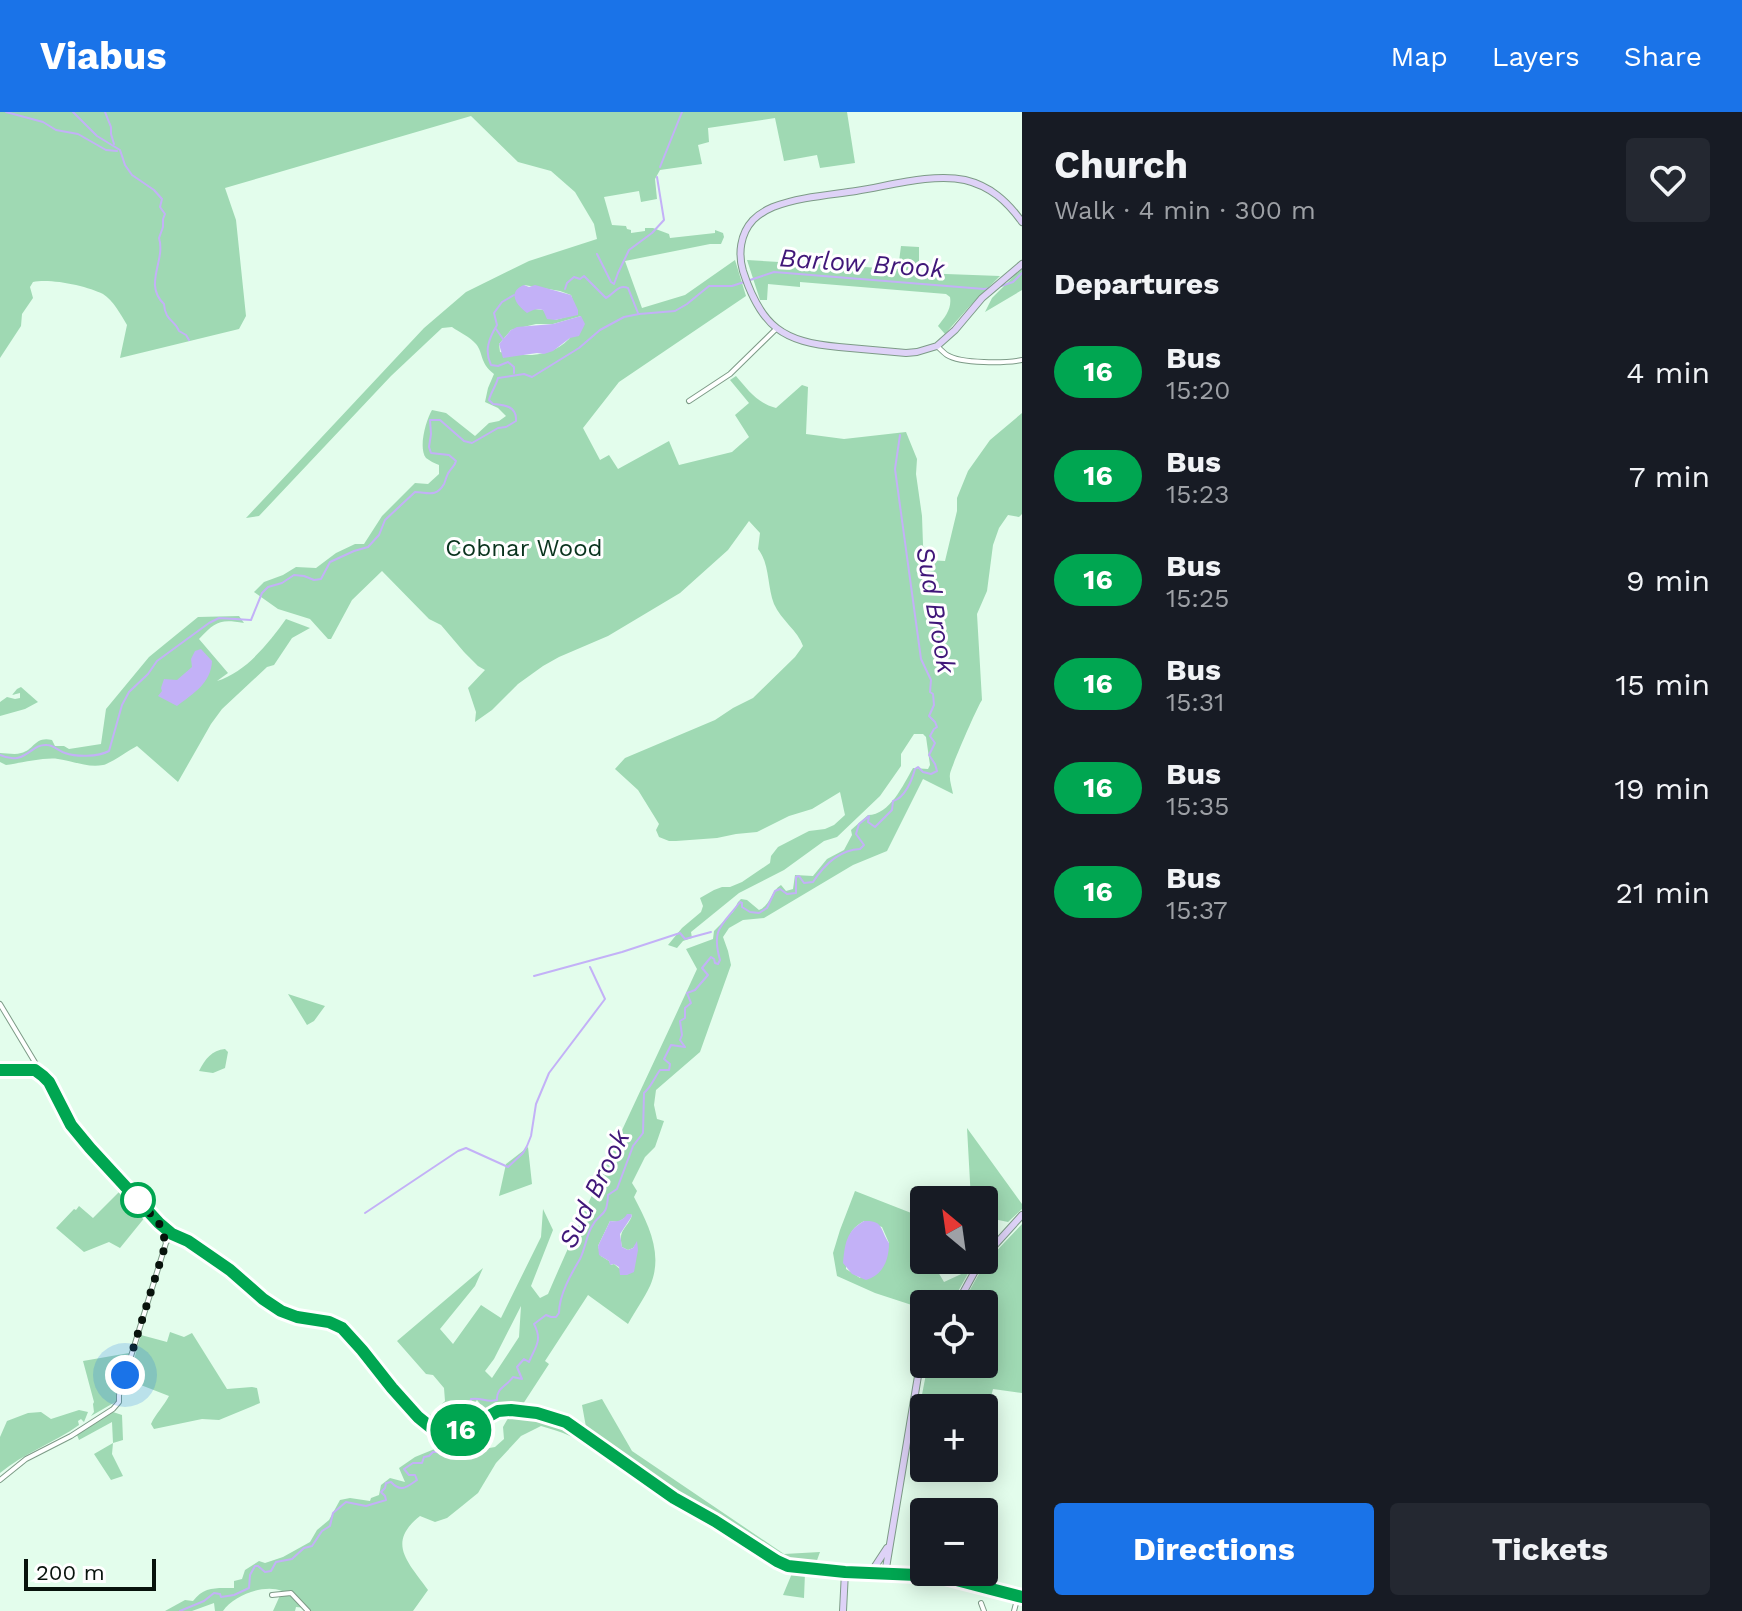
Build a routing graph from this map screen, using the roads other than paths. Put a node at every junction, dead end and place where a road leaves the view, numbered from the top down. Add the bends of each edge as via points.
1 (1022, 222) edge
2 (1022, 264) edge
3 (777, 328) junction
4 (937, 346) junction
5 (1022, 360) edge
6 (689, 401) dead end
7 (0, 1004) edge
8 (0, 1070) edge
9 (35, 1070) junction
10 (1022, 1215) edge
11 (159, 1223) junction
12 (172, 1234) junction
13 (998, 1241) edge
14 (166, 1243) junction
15 (918, 1378) edge
16 (0, 1480) edge
17 (889, 1545) junction
18 (845, 1572) junction
19 (870, 1574) junction
20 (885, 1574) junction
21 (272, 1595) dead end
22 (1020, 1597) edge
23 (981, 1603) dead end
24 (308, 1611) edge
25 (843, 1611) edge
26 (983, 1611) edge
27 (1014, 1611) edge

1 - 3 main road via 990,190 949,179 771,208 746,229 740,254 750,291
2 - 4 main road
3 - 4 main road via 816,345 906,353
3 - 6 street via 730,374
4 - 5 street via 959,359
7 - 9 street
8 - 9 main road
9 - 11 main road via 49,1082 71,1125
10 - 13 main road
11 - 12 main road
11 - 14 street
12 - 14 street
12 - 18 main road via 209,1255 281,1311 342,1328 434,1430 466,1429 488,1415 511,1410 566,1422 674,1498 777,1561
14 - 16 street via 119,1402
15 - 17 main road
17 - 19 main road
17 - 20 main road
18 - 19 main road
18 - 25 main road
19 - 20 main road
20 - 22 main road via 941,1576
21 - 24 street via 291,1593
22 - 27 street
23 - 26 street

